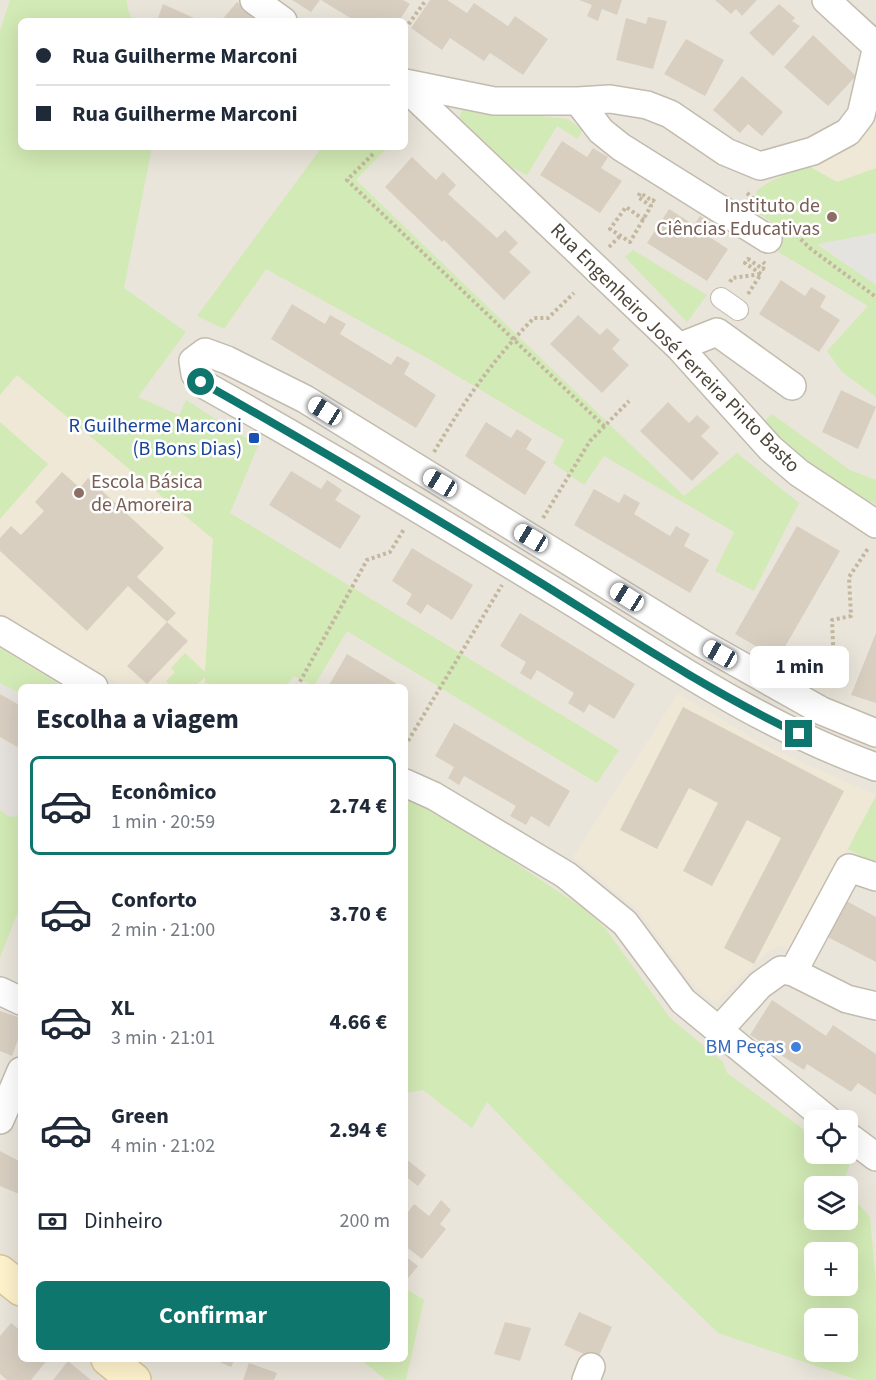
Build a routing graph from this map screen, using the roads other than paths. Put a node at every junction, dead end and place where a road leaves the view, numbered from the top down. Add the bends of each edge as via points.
1 (254, 0) edge
2 (826, 0) edge
3 (279, 18) edge
4 (876, 48) edge
5 (408, 86) edge
6 (408, 88) edge
7 (578, 102) junction
8 (769, 247) dead end
9 (721, 298) dead end
10 (738, 310) dead end
11 (679, 348) junction
12 (792, 386) dead end
13 (873, 534) edge
14 (531, 538) junction
15 (513, 567) junction
16 (0, 630) edge
17 (88, 684) edge
18 (876, 733) edge
19 (876, 767) edge
20 (408, 784) edge
21 (876, 877) edge
22 (793, 972) junction
23 (0, 992) edge
24 (18, 1000) edge
25 (876, 1006) edge
26 (719, 1030) junction
27 (18, 1078) edge
28 (815, 1110) edge
29 (0, 1120) edge
30 (858, 1144) edge
31 (876, 1157) edge
32 (0, 1272) edge
33 (18, 1287) edge
34 (112, 1362) edge
35 (134, 1380) edge

1 - 3 street
2 - 4 street
4 - 7 street via 861,115 848,132 756,176 670,114 610,99
5 - 7 street via 494,101
6 - 11 street, Rua Engenheiro José Ferreira Pinto Basto
7 - 8 street via 601,131 621,147 739,220
9 - 10 street
11 - 12 street via 717,332
11 - 13 street, Rua Engenheiro José Ferreira Pinto Basto via 770,448
14 - 15 street
14 - 15 street via 305,399 205,352 193,361 201,382
14 - 18 street via 703,644 822,711
15 - 19 street via 756,714
16 - 17 street
20 - 26 street via 566,875 625,923 683,1001
21 - 22 street via 849,868
22 - 25 street via 847,999
22 - 26 street via 781,970 760,985
23 - 24 street
26 - 28 street
27 - 29 street
30 - 31 street
32 - 33 main road
34 - 35 main road

